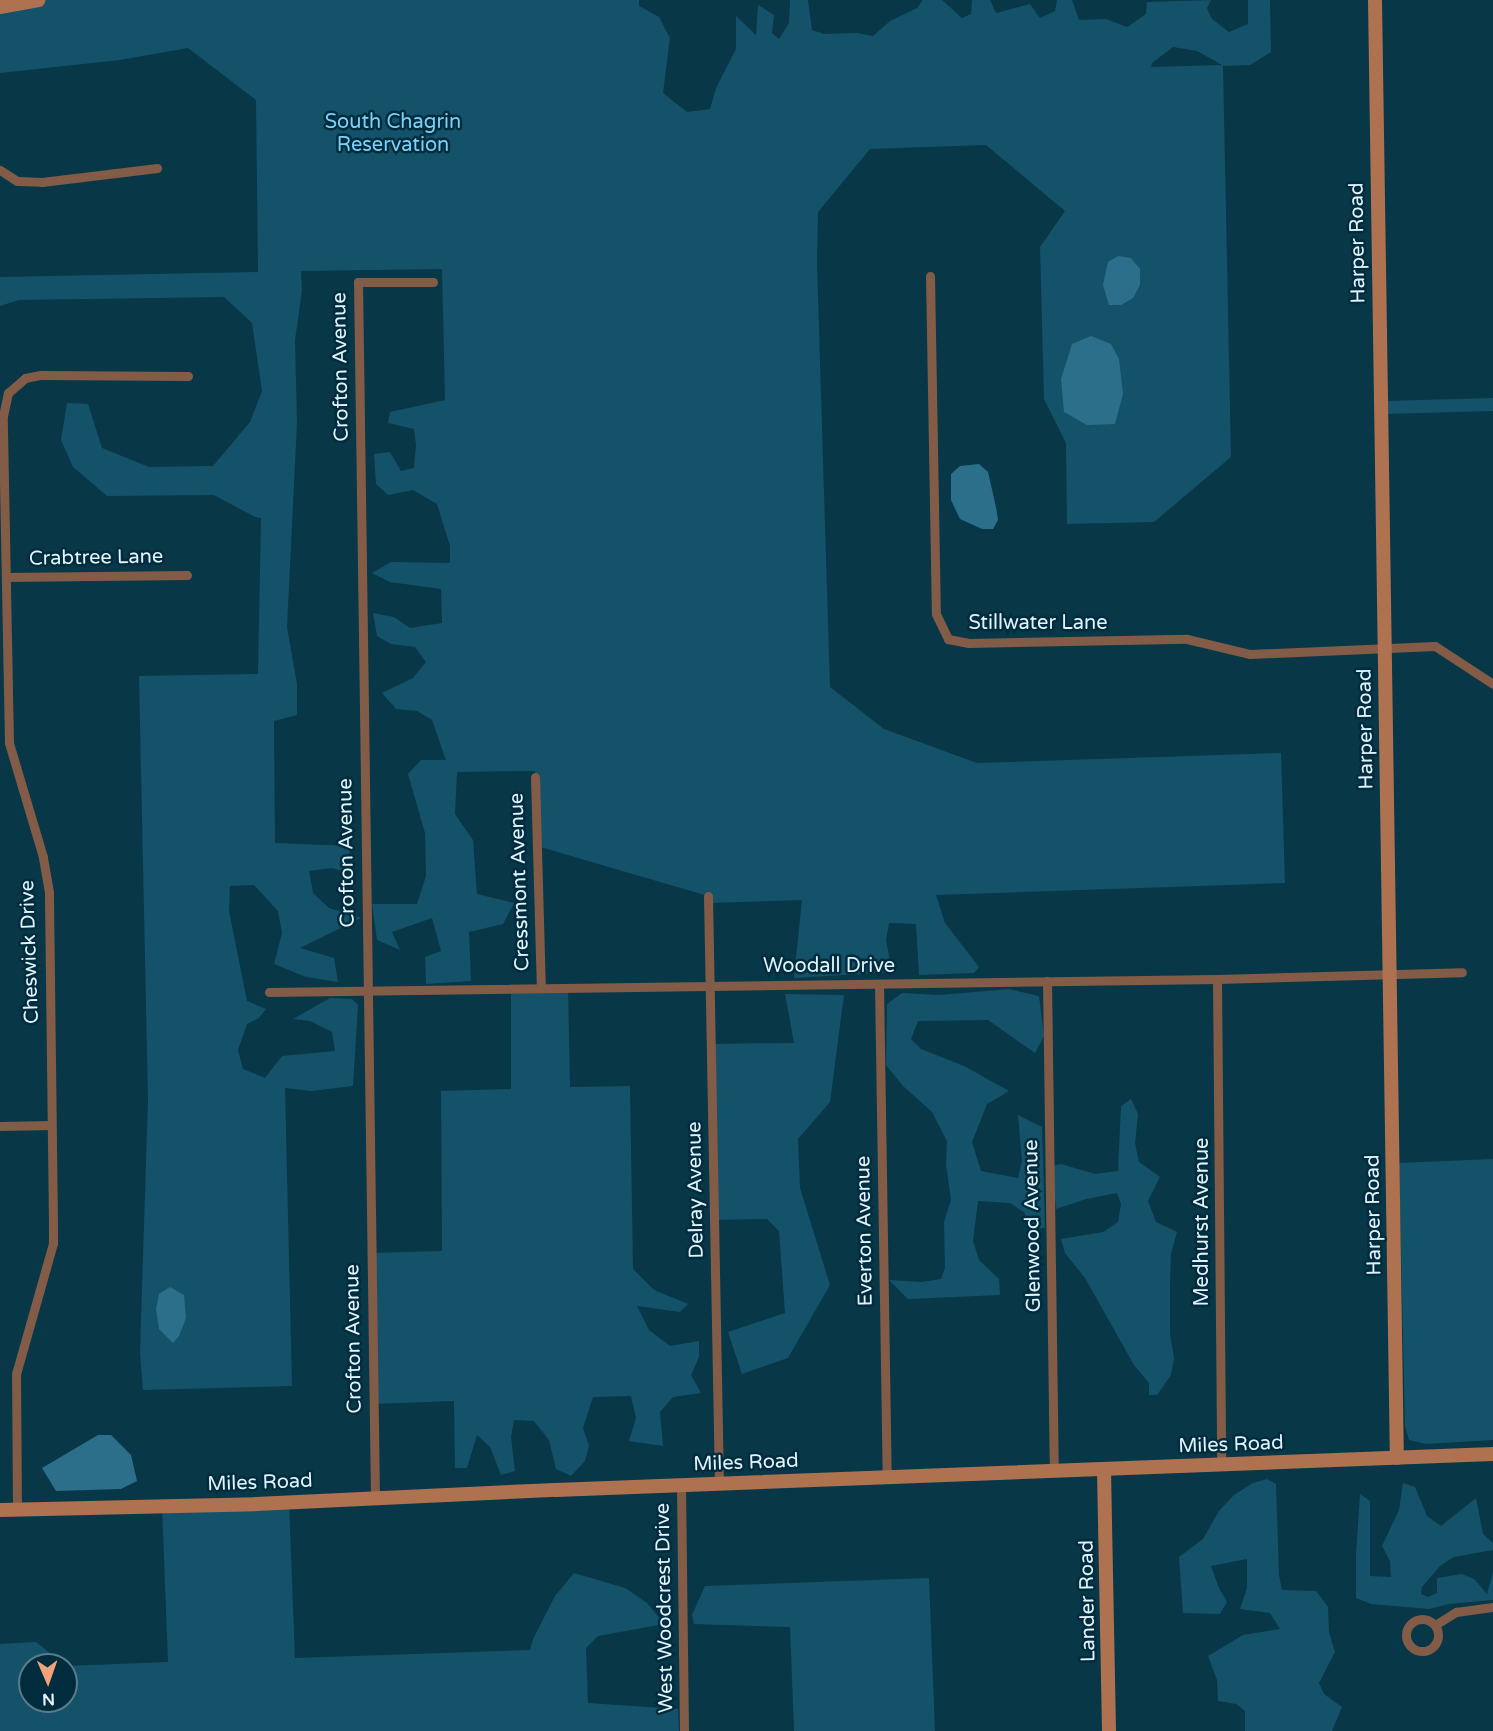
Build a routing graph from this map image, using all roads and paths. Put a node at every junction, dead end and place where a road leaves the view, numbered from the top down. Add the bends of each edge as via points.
1 (38, 0) edge
2 (1375, 0) edge
3 (0, 7) edge
4 (157, 168) dead end
5 (0, 170) edge
6 (930, 276) dead end
7 (433, 282) dead end
8 (188, 376) dead end
9 (187, 575) dead end
10 (6, 577) junction
11 (1384, 649) junction
12 (1493, 684) edge
13 (535, 777) dead end
14 (708, 896) dead end
15 (1462, 972) dead end
16 (1390, 974) junction
17 (1217, 979) junction
18 (1047, 981) junction
19 (879, 984) junction
20 (711, 985) junction
21 (541, 987) junction
22 (366, 991) junction
23 (269, 992) dead end
24 (51, 1125) junction
25 (0, 1126) edge
26 (1493, 1454) edge
27 (1397, 1458) junction
28 (1221, 1464) junction
29 (1104, 1470) junction
30 (1054, 1471) junction
31 (887, 1477) junction
32 (719, 1484) junction
33 (681, 1485) junction
34 (375, 1497) junction
35 (0, 1510) edge
36 (17, 1510) junction
37 (1493, 1607) edge
38 (1435, 1625) dead end
39 (684, 1731) edge
40 (1109, 1731) edge

1 - 3 street
2 - 11 street, Harper Road
4 - 5 street via 42,182 16,181
6 - 11 street, Stillwater Lane via 936,614 948,639 969,643 1187,639 1250,654
7 - 22 street, Crofton Avenue via 358,282
8 - 10 street, Cheswick Drive via 41,375 25,378 8,393 3,416
9 - 10 street, Crabtree Lane
10 - 24 street, Cheswick Drive via 9,743 43,856 49,892
11 - 12 street via 1435,645
11 - 16 street, Harper Road
13 - 21 street, Cressmont Avenue
14 - 20 street, Delray Avenue
15 - 16 street, Woodall Drive
16 - 17 street, Woodall Drive
16 - 27 street, Harper Road
17 - 18 street, Woodall Drive
17 - 28 street, Medhurst Avenue
18 - 19 street, Woodall Drive
18 - 30 street, Glenwood Avenue
19 - 20 street, Woodall Drive
19 - 31 street, Everton Avenue
20 - 21 street, Woodall Drive
20 - 32 street, Delray Avenue
21 - 22 street, Woodall Drive
22 - 23 street, Woodall Drive
22 - 34 street, Crofton Avenue
24 - 25 street
24 - 36 street, Cheswick Drive via 53,1243 16,1374
26 - 27 street, Miles Road
27 - 28 street, Miles Road
28 - 29 street, Miles Road
29 - 30 street, Miles Road
29 - 40 street, Lander Road
30 - 31 street, Miles Road
31 - 32 street, Miles Road
32 - 33 street, Miles Road
33 - 34 street, Miles Road
33 - 39 street, West Woodcrest Drive
34 - 36 street, Miles Road
35 - 36 street, Miles Road
37 - 38 street via 1456,1612

